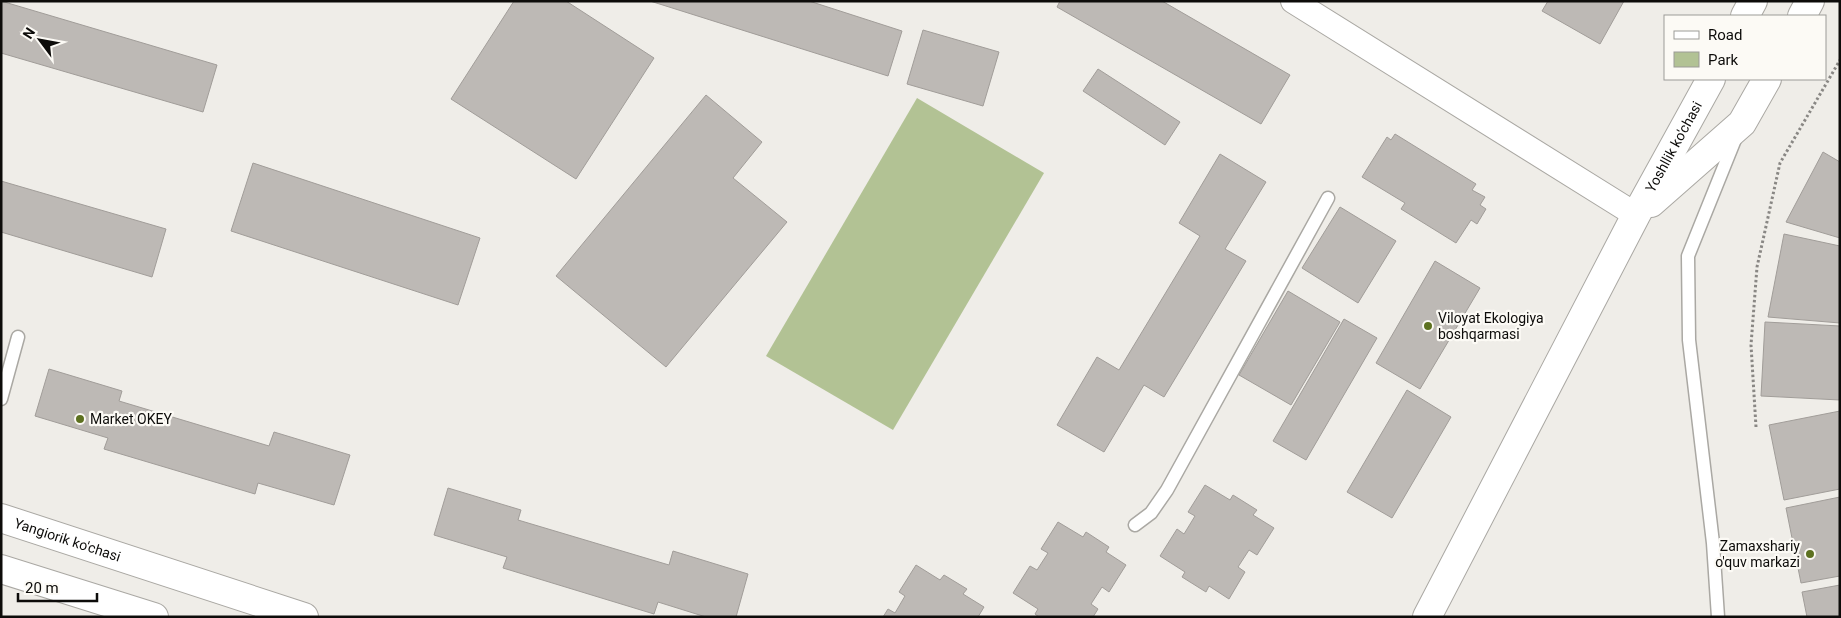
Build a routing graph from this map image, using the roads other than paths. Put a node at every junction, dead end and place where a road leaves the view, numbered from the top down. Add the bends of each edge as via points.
1 (1293, 1) edge
2 (1753, 1) edge
3 (1810, 1) edge
4 (1746, 15) edge
5 (1803, 15) edge
6 (1710, 80) edge
7 (1766, 80) edge
8 (1742, 123) junction
9 (1328, 198) dead end
10 (1636, 215) junction
11 (18, 337) dead end
12 (1, 399) edge
13 (1, 518) edge
14 (1135, 525) dead end
15 (1, 570) edge
16 (154, 617) edge
17 (304, 617) edge
18 (1427, 617) edge
19 (1718, 617) edge

1 - 10 street
2 - 4 main road
3 - 5 main road
6 - 10 main road, Yoshllik ko'chasi
7 - 8 main road
8 - 10 main road
8 - 19 lane via 1688,256 1689,340 1713,543
9 - 14 lane via 1167,490 1151,513
10 - 18 main road, Yoshllik ko'chasi
11 - 12 lane
13 - 17 main road, Yangiorik ko'chasi
15 - 16 main road

